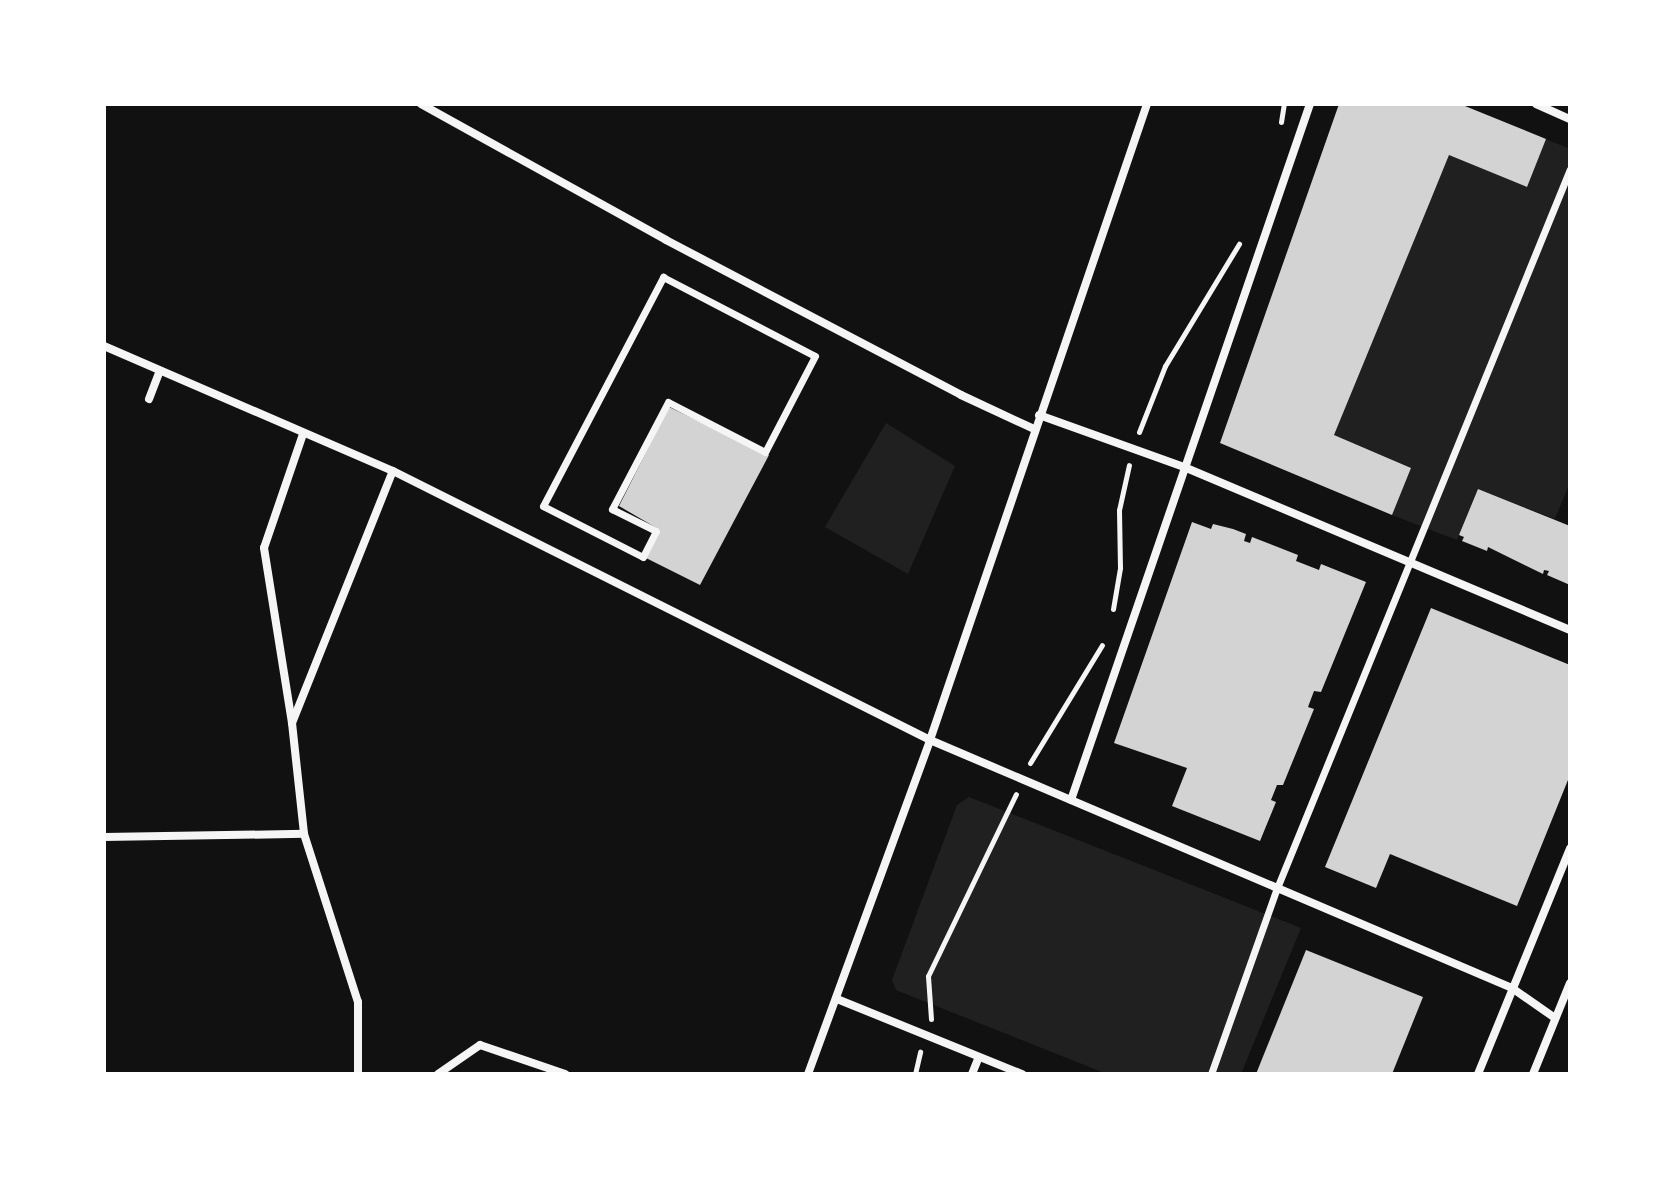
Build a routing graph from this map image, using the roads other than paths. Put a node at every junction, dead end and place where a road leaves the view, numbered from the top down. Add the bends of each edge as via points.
1 (421, 104) edge
2 (1147, 104) edge
3 (1310, 104) edge
4 (1536, 104) edge
5 (1570, 119) edge
6 (1570, 169) edge
7 (104, 346) edge
8 (160, 371) junction
9 (149, 399) dead end
10 (1039, 415) junction
11 (1034, 429) junction
12 (303, 434) junction
13 (1184, 467) junction
14 (393, 471) junction
15 (643, 557) joint
16 (1408, 562) junction
17 (1570, 630) edge
18 (292, 723) junction
19 (930, 740) junction
20 (1071, 800) junction
21 (304, 834) junction
22 (104, 837) edge
23 (1570, 848) edge
24 (1277, 888) junction
25 (1570, 983) edge
26 (1512, 988) junction
27 (837, 999) junction
28 (1555, 1018) junction
29 (979, 1057) junction
30 (358, 1074) edge
31 (438, 1074) edge
32 (565, 1074) edge
33 (808, 1074) edge
34 (972, 1074) edge
35 (1022, 1074) edge
36 (1211, 1074) edge
37 (1478, 1074) edge
38 (1533, 1074) edge

1 - 11 street via 666,240
2 - 10 street
3 - 13 street
4 - 5 street
6 - 16 street
7 - 8 street
8 - 9 street
8 - 12 street
10 - 11 street
10 - 13 street
11 - 19 street
12 - 14 street
12 - 18 street via 264,548
13 - 16 street
13 - 20 street
14 - 18 street
14 - 19 street
15 - 15 street via 543,506 663,277 815,356 765,452 668,402 612,509 656,531
16 - 17 street
16 - 24 street
18 - 21 street
19 - 20 street
19 - 27 street
20 - 24 street
21 - 22 street
21 - 30 street via 358,1002
23 - 26 street
24 - 26 street
24 - 36 street
25 - 28 street
26 - 28 street
26 - 37 street
27 - 29 street
27 - 33 street
28 - 38 street
29 - 34 street
29 - 35 street
31 - 32 street via 480,1045

